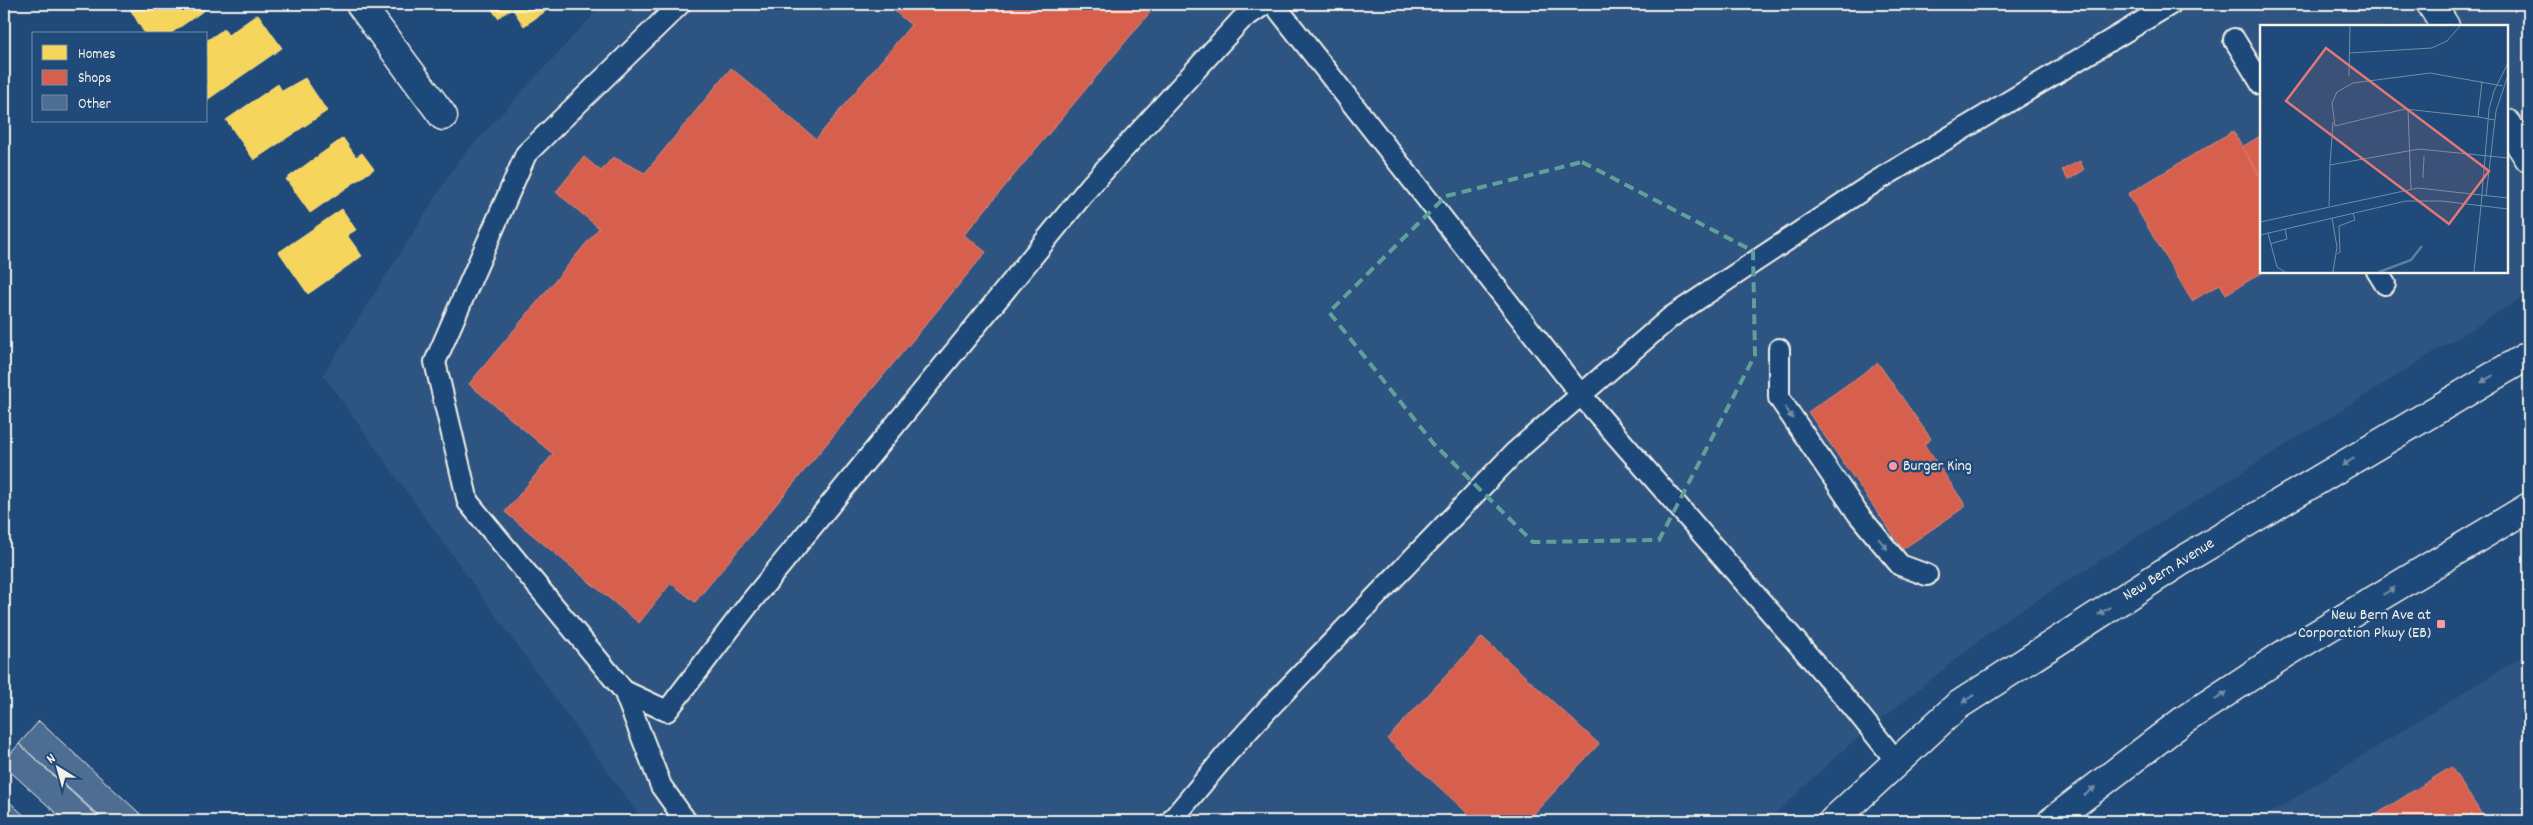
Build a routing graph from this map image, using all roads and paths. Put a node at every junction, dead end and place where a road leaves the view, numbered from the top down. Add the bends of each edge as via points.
1 (360, 4) edge
2 (680, 4) edge
3 (1265, 4) edge
4 (1274, 4) edge
5 (2171, 4) edge
6 (2431, 4) edge
7 (2444, 25) edge
8 (2234, 39) dead end
9 (2260, 82) edge
10 (443, 116) dead end
11 (2508, 126) edge
12 (2529, 158) edge
13 (1779, 350) dead end
14 (2529, 354) edge
15 (1581, 395) junction
16 (2529, 507) edge
17 (1927, 574) dead end
18 (624, 691) junction
19 (1897, 762) junction
20 (686, 821) edge
21 (1171, 821) edge
22 (1833, 821) edge
23 (2052, 821) edge

1 - 10 main road
2 - 18 lane via 526,154 435,362 468,502
3 - 18 lane via 1240,20 1090,186 755,597 667,711
4 - 15 lane
5 - 15 lane via 1875,182 1671,317
6 - 7 main road
8 - 9 lane
11 - 12 main road
13 -> 17 lane via 1779,398 1858,514 1894,558 1900,565
14 -> 19 main road, New Bern Avenue via 2164,573 1957,706
15 - 19 lane via 1853,707
15 - 21 lane via 1515,452 1349,624 1226,755
23 -> 16 main road via 2184,720 2286,653
18 - 20 lane via 661,786
19 - 22 main road, New Bern Avenue

